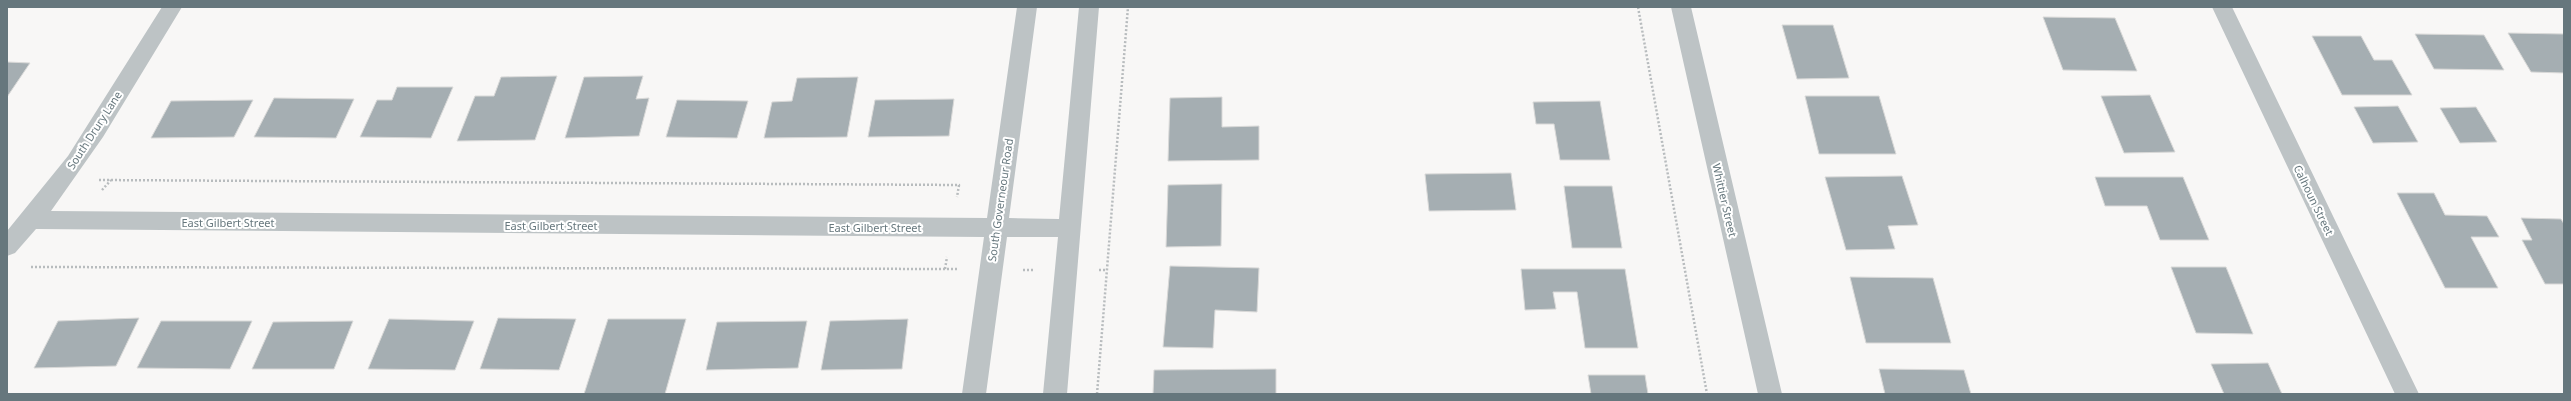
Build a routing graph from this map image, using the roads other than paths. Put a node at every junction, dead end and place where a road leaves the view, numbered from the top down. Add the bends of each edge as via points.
1 (172, 7) edge
2 (1027, 7) edge
3 (1089, 7) edge
4 (1681, 7) edge
5 (2222, 7) edge
6 (33, 220) junction
7 (1070, 228) junction
8 (996, 229) junction
9 (7, 246) edge
10 (974, 394) edge
11 (1055, 394) edge
12 (1770, 394) edge
13 (2407, 394) edge

1 - 6 street, South Drury Lane via 111,107
2 - 8 street, South Governeour Road
3 - 7 street
4 - 12 street, Whittier Street
5 - 13 street, Calhoun Street
6 - 8 street, East Gilbert Street
6 - 9 street, South Drury Lane
7 - 8 street, East Gilbert Street
7 - 11 street
8 - 10 street, South Governeour Road

